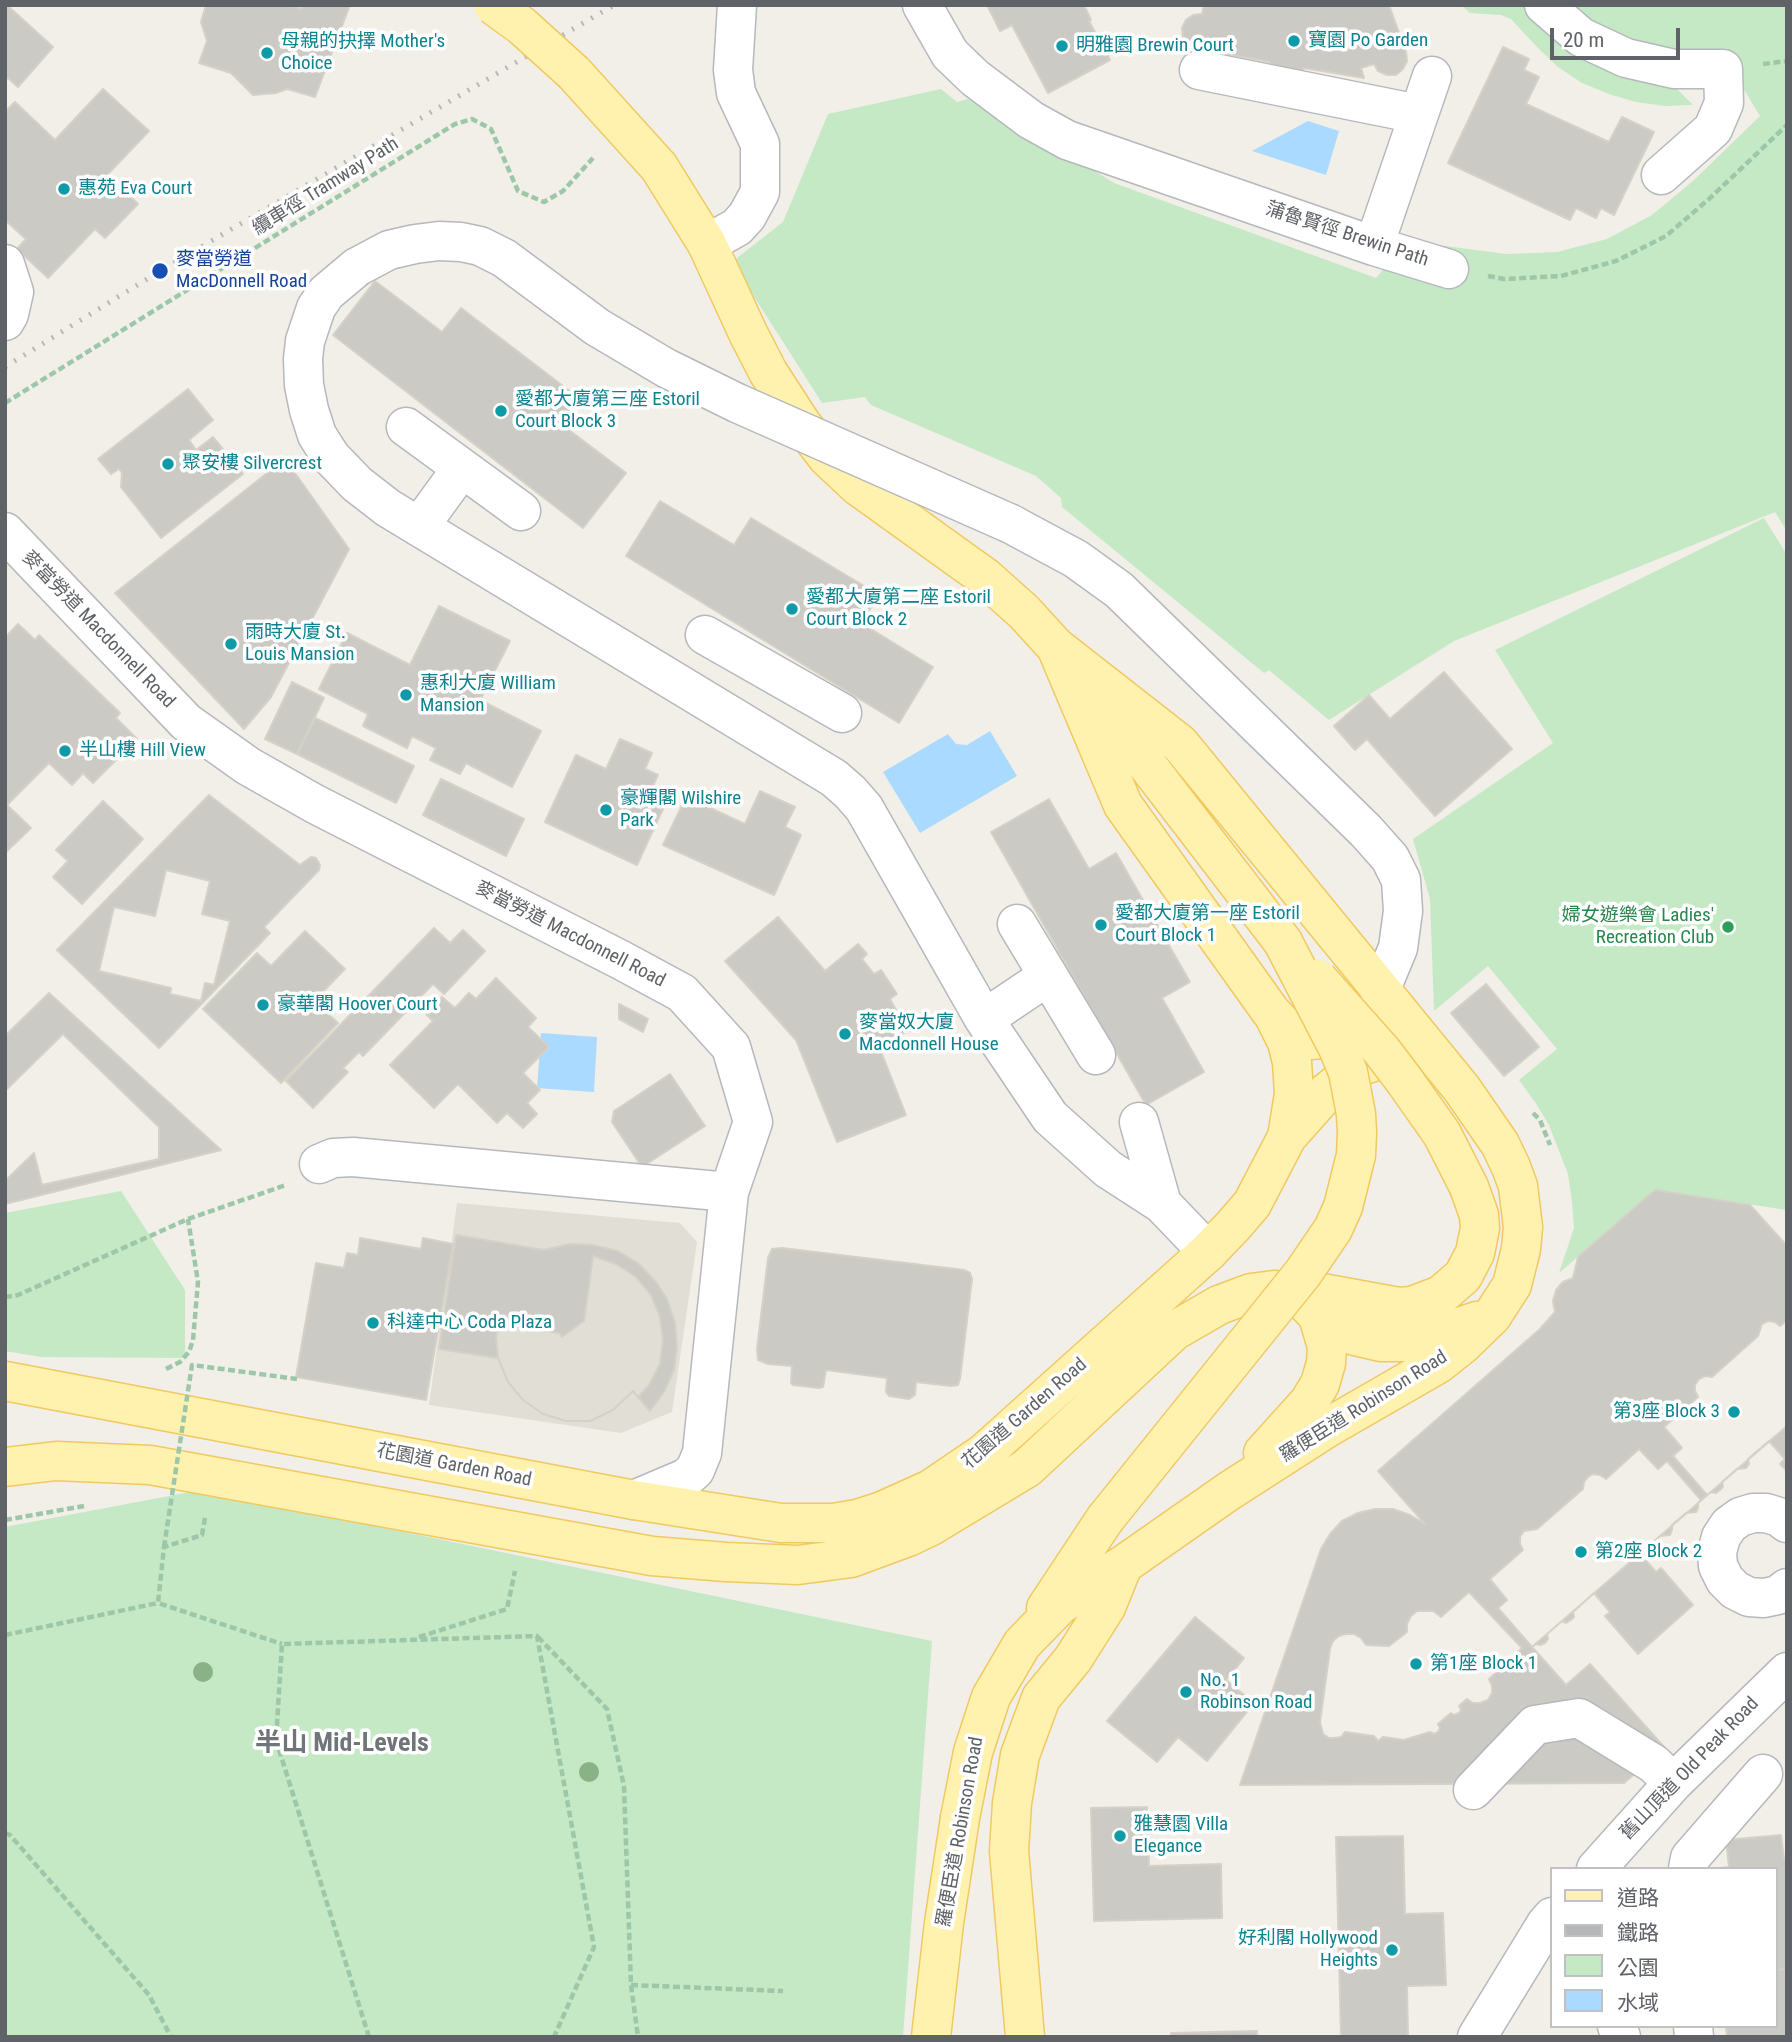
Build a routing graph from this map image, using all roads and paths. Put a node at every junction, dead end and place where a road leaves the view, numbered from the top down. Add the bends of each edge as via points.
1 (494, 5) edge
2 (737, 5) edge
3 (922, 5) edge
4 (1544, 5) edge
5 (1787, 61) edge
6 (1766, 63) dead end
7 (1199, 70) dead end
8 (1432, 76) dead end
9 (1418, 114) junction
10 (1787, 125) edge
11 (593, 158) dead end
12 (1661, 175) dead end
13 (707, 244) junction
14 (1374, 246) junction
15 (209, 263) dead end
16 (5, 264) edge
17 (1449, 269) joint
18 (214, 273) junction
19 (5, 321) edge
20 (5, 403) edge
21 (406, 427) dead end
22 (462, 468) junction
23 (521, 511) dead end
24 (419, 527) junction
25 (5, 532) edge
26 (705, 635) dead end
27 (1056, 647) junction
28 (773, 674) junction
29 (842, 713) dead end
30 (745, 724) junction
31 (1017, 924) dead end
32 (1283, 942) junction
33 (1048, 976) junction
34 (1380, 991) junction
35 (1271, 1012) junction
36 (984, 1019) junction
37 (1096, 1055) dead end
38 (1434, 1057) junction
39 (1139, 1122) dead end
40 (1287, 1137) junction
41 (319, 1164) dead end
42 (287, 1185) dead end
43 (729, 1192) junction
44 (1162, 1204) junction
45 (188, 1219) junction
46 (1208, 1252) junction
47 (1270, 1292) junction
48 (5, 1297) edge
49 (1318, 1316) junction
50 (1492, 1316) junction
51 (159, 1371) dead end
52 (297, 1379) dead end
53 (5, 1381) edge
54 (5, 1467) edge
55 (1229, 1492) junction
56 (634, 1500) junction
57 (205, 1513) dead end
58 (1787, 1523) edge
59 (164, 1547) junction
60 (517, 1565) dead end
61 (1123, 1565) junction
62 (1787, 1588) edge
63 (158, 1603) junction
64 (5, 1635) edge
65 (537, 1636) junction
66 (412, 1640) junction
67 (282, 1644) junction
68 (1022, 1644) junction
69 (1787, 1672) edge
70 (1763, 1774) dead end
71 (1673, 1783) junction
72 (1473, 1790) dead end
73 (5, 1833) edge
74 (1597, 1867) edge
75 (1688, 1867) edge
76 (1550, 1925) edge
77 (631, 1985) junction
78 (783, 1991) dead end
79 (171, 2037) edge
80 (369, 2037) edge
81 (554, 2037) edge
82 (638, 2037) edge
83 (931, 2037) edge
84 (1025, 2037) edge
85 (1477, 2037) edge

1 - 13 main road, bridge via 574,73 659,167
2 - 13 street via 734,81 760,144 760,192 737,227
3 - 14 street, 蒲魯賢徑 Brewin Path via 950,54 975,78 1031,120 1067,140
4 - 12 street via 1581,37 1626,58 1674,69 1723,69 1724,103 1713,129
5 - 6 path
7 - 9 street
8 - 9 street
9 - 14 street
10 - 17 path, 蒲魯賢徑 Brewin Path via 1666,236 1616,261 1561,276 1504,279
11 - 18 path, 纜車徑 Tramway Path via 563,191 544,202 518,191 491,129 472,119 455,124
13 - 27 main road via 768,372 827,457 858,486 986,578
14 - 17 street, 蒲魯賢徑 Brewin Path
15 - 18 path
16 - 19 street via 14,292
18 - 20 path, 纜車徑 Tramway Path
21 - 22 street
22 - 23 street
22 - 24 street
24 - 30 street
24 - 34 street, bridge via 357,484 331,457 309,410 303,359 316,308 341,278 390,250 461,242 504,258 597,327 666,368 1011,524 1076,559 1119,590 1390,858 1401,880 1403,911 1398,948
25 - 43 street, 麥當勞道 Macdonnell Road via 186,722 248,766 682,993 731,1046 753,1122
26 - 28 street
27 - 32 main road
27 - 34 main road via 1180,744
27 - 35 main road via 1123,805
28 - 29 street
28 - 30 street
30 - 36 street via 834,778 864,808
31 - 33 street
32 - 47 main road, bridge via 1382,1051 1442,1135 1469,1186 1480,1228 1475,1253 1463,1276 1441,1295 1420,1303 1399,1307 1322,1293
32 - 68 main road, bridge via 1348,1072 1357,1133 1346,1198 1315,1258 1105,1519
33 - 36 street
33 - 37 street
34 - 35 main road via 1350,1023 1324,1039 1300,1038
34 - 38 main road
35 - 40 main road via 1292,1062 1294,1094
36 - 44 street via 1050,1117 1108,1169
38 - 40 main road, 花園道 Garden Road via 1399,1054 1358,1067 1327,1092
38 - 50 main road via 1487,1123 1518,1186 1523,1227 1520,1259 1512,1286
39 - 44 street
40 - 46 main road, 花園道 Garden Road via 1252,1203
41 - 43 street via 353,1157
42 - 45 path
43 - 56 street, 麥當勞道 Macdonnell Road via 702,1453 687,1478
44 - 46 street
45 - 48 path
45 - 51 path via 198,1282 193,1340 190,1352 180,1362
46 - 56 main road, 花園道 Garden Road via 984,1452 906,1501 857,1519 781,1523
47 - 49 main road via 1305,1302
47 - 54 main road, 花園道 Garden Road via 1219,1305 1174,1331 1027,1468 908,1537 824,1563 775,1565 652,1556 150,1465 56,1461
49 - 50 main road via 1355,1336 1403,1342
49 - 55 main road, 羅便臣道 Robinson Road via 1327,1347 1320,1384
50 - 55 main road, 羅便臣道 Robinson Road via 1438,1364
52 - 59 path, bridge via 192,1365
53 - 56 main road, 花園道 Garden Road
55 - 61 main road, 羅便臣道 Robinson Road
57 - 59 path via 202,1535
58 - 62 street via 1766,1513 1740,1517 1721,1537 1717,1552 1718,1566 1735,1590 1764,1598
59 - 63 path
60 - 66 path via 507,1609
61 - 68 main road, 羅便臣道 Robinson Road via 1060,1605
61 - 84 main road via 1106,1607 1073,1660 1041,1698 1020,1755 1009,1851
63 - 64 path
63 - 67 path
65 - 66 path
65 - 77 path via 607,1709 624,1786
65 - 81 path via 594,1947
66 - 67 path
67 - 80 path via 276,1740
68 - 83 main road, 羅便臣道 Robinson Road, bridge via 990,1697 973,1752 944,1923
69 - 71 street, 舊山頂道 Old Peak Road
70 - 75 street via 1690,1858
71 - 72 street via 1654,1765 1579,1718 1535,1725
71 - 74 street, 舊山頂道 Old Peak Road
73 - 79 path via 149,1995
76 - 85 street
77 - 78 path
77 - 82 path

